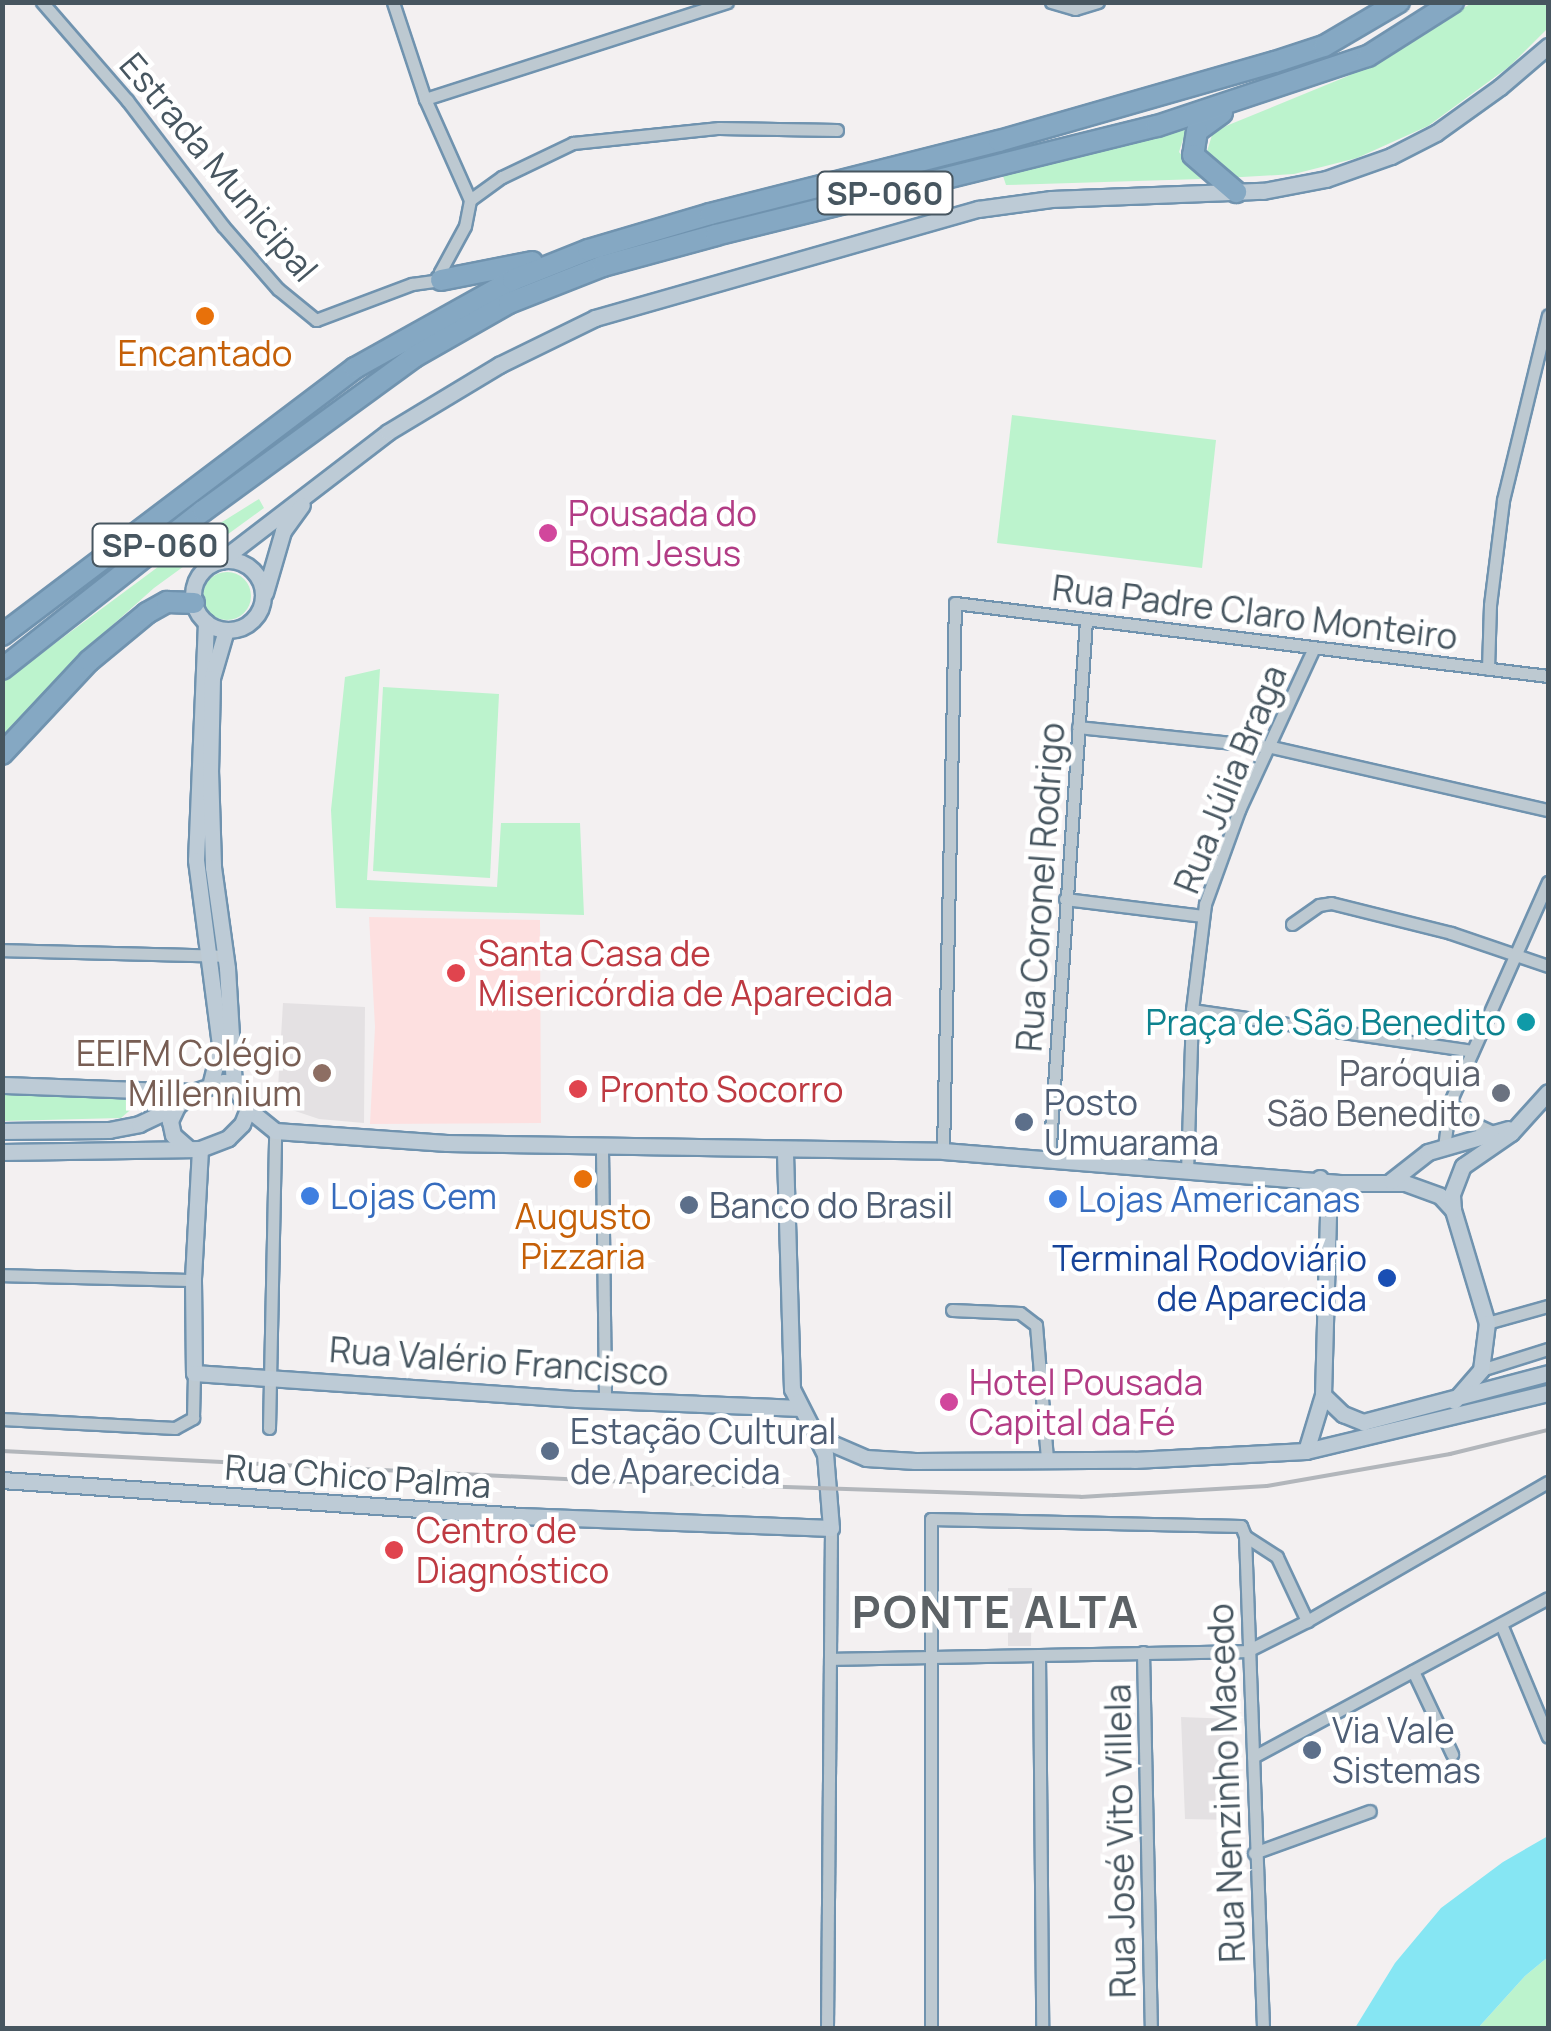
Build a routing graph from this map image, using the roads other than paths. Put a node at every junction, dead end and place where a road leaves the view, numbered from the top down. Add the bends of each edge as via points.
1 (42, 2) edge
2 (394, 2) edge
3 (1050, 2) edge
4 (1098, 2) edge
5 (1399, 2) edge
6 (1453, 2) edge
7 (721, 4) edge
8 (1548, 46) edge
9 (1310, 76) junction
10 (425, 98) junction
11 (837, 130) dead end
12 (1236, 192) junction
13 (470, 200) junction
14 (588, 250) junction
15 (441, 280) junction
16 (1548, 315) edge
17 (308, 498) junction
18 (220, 561) junction
19 (264, 598) junction
20 (194, 603) junction
21 (1086, 620) junction
22 (206, 622) junction
23 (226, 630) junction
24 (2, 636) edge
25 (1314, 648) junction
26 (2, 669) edge
27 (1488, 669) junction
28 (1548, 676) edge
29 (1078, 727) junction
30 (1272, 747) junction
31 (205, 751) junction
32 (2, 754) edge
33 (1548, 810) edge
34 (1548, 882) edge
35 (1066, 899) junction
36 (1203, 916) junction
37 (1292, 924) dead end
38 (2, 950) edge
39 (216, 956) junction
40 (1517, 956) junction
41 (1548, 966) edge
42 (1192, 1010) junction
43 (1472, 1051) junction
44 (2, 1085) edge
45 (210, 1086) junction
46 (234, 1087) junction
47 (192, 1092) junction
48 (1548, 1092) edge
49 (1450, 1102) junction
50 (176, 1106) junction
51 (248, 1109) junction
52 (1520, 1125) junction
53 (276, 1131) junction
54 (2, 1132) edge
55 (1494, 1133) junction
56 (1444, 1147) junction
57 (194, 1148) junction
58 (602, 1149) junction
59 (785, 1150) junction
60 (942, 1150) junction
61 (2, 1152) edge
62 (1049, 1158) junction
63 (1188, 1172) junction
64 (1320, 1178) junction
65 (1390, 1181) junction
66 (1343, 1183) junction
67 (1440, 1196) junction
68 (1453, 1210) junction
69 (1328, 1214) junction
70 (2, 1274) edge
71 (193, 1280) junction
72 (1548, 1306) edge
73 (952, 1310) dead end
74 (1487, 1323) junction
75 (1548, 1348) edge
76 (1481, 1370) junction
77 (194, 1372) junction
78 (1548, 1373) edge
79 (268, 1377) junction
80 (792, 1390) junction
81 (1548, 1394) edge
82 (1323, 1395) junction
83 (605, 1401) junction
84 (1454, 1401) junction
85 (783, 1406) junction
86 (801, 1408) junction
87 (2, 1419) edge
88 (269, 1428) dead end
89 (817, 1437) junction
90 (1306, 1451) junction
91 (866, 1458) junction
92 (1047, 1459) junction
93 (828, 1470) junction
94 (2, 1480) edge
95 (1548, 1482) edge
96 (831, 1528) junction
97 (1244, 1536) junction
98 (1548, 1598) edge
99 (1307, 1622) junction
100 (1501, 1624) junction
101 (1247, 1651) junction
102 (1143, 1652) junction
103 (1039, 1654) junction
104 (931, 1656) junction
105 (831, 1658) junction
106 (1413, 1671) junction
107 (1548, 1737) edge
108 (1452, 1754) dead end
109 (1252, 1757) junction
110 (1370, 1811) dead end
111 (1254, 1853) junction
112 (827, 2028) edge
113 (932, 2028) edge
114 (1042, 2028) edge
115 (1151, 2028) edge
116 (1263, 2028) edge

1 - 15 street, Estrada Municipal via 223,226 278,289 316,320 412,284
2 - 10 street
3 - 4 street via 1076,9
5 - 14 highway, SP-060 via 1324,46 1275,62
6 - 9 highway, SP-060 via 1368,56
7 - 10 street
8 - 12 main road via 1470,110 1391,156 1292,187
9 - 12 highway via 1215,115 1197,132 1193,154
9 - 26 highway, SP-060 via 1157,126 604,266 509,303 359,396
10 - 13 street
11 - 13 street via 719,128 573,143 502,176
12 - 17 main road via 1051,199 978,210 613,312 499,365 404,423
13 - 15 street
14 - 15 highway
14 - 24 highway, SP-060 via 462,304 356,368
16 - 27 street via 1503,500
17 - 18 main road
17 - 19 main road via 284,531
18 - 19 main road via 251,568
18 - 20 main road via 202,572
19 - 23 main road via 247,625
20 - 22 main road
20 - 32 highway via 167,602 147,613 89,662
21 - 25 street, Rua Padre Claro Monteiro
21 - 29 street, Rua Coronel Rodrigo
21 - 60 street, Rua Padre Claro Monteiro via 955,603
22 - 23 main road
22 - 31 main road
23 - 31 main road via 212,678
25 - 27 street, Rua Padre Claro Monteiro
25 - 30 street, Rua Júlia Braga
27 - 28 street, Rua Padre Claro Monteiro
29 - 30 street
29 - 35 street, Rua Coronel Rodrigo
30 - 33 street
30 - 36 street, Rua Júlia Braga via 1216,866
31 - 39 main road
34 - 40 street
35 - 36 street
35 - 62 street, Rua Coronel Rodrigo
36 - 42 street, Rua Júlia Braga
37 - 40 street via 1332,903
38 - 39 street
39 - 45 main road via 220,1046
39 - 46 main road
40 - 41 street
40 - 43 street
42 - 43 street
42 - 63 street, Rua Júlia Braga
43 - 49 street
44 - 47 main road
45 - 46 main road
45 - 47 main road
46 - 51 main road
47 - 50 main road
48 - 52 main road
49 - 55 street via 1469,1122
49 - 56 street
50 - 54 main road via 109,1130
50 - 57 main road via 173,1135
51 - 53 main road
51 - 57 main road via 228,1138
52 - 55 main road
52 - 68 main road via 1462,1166
53 - 58 main road
53 - 79 street
55 - 56 main road
56 - 65 main road
56 - 67 main road via 1451,1172
57 - 61 main road
57 - 71 main road
58 - 59 main road
58 - 83 street
59 - 60 main road
59 - 80 main road
60 - 62 main road
62 - 63 main road
63 - 64 main road
64 - 66 main road
64 - 69 main road
65 - 66 main road
65 - 67 main road
66 - 69 main road
67 - 68 main road
68 - 74 main road
69 - 82 main road
70 - 71 street
71 - 77 main road
72 - 74 street
73 - 92 street via 1020,1313 1036,1324
74 - 76 main road
75 - 76 street
76 - 84 main road
77 - 79 main road, Rua Valério Francisco
77 - 87 street via 193,1418 174,1428
78 - 84 main road
79 - 83 main road, Rua Valério Francisco
79 - 88 street
80 - 85 main road
80 - 86 main road
81 - 90 main road
82 - 84 main road via 1363,1422
82 - 90 main road
83 - 85 main road, Rua Valério Francisco
85 - 86 main road, Rua Valério Francisco
86 - 89 main road
89 - 91 main road
89 - 93 main road
90 - 92 main road
91 - 92 main road
91 - 93 main road
93 - 96 main road
94 - 96 main road, Rua Chico Palma via 502,1515
95 - 99 street
96 - 105 street
97 - 99 street via 1277,1557
97 - 101 street, Rua Nenzinho Macedo
97 - 104 street via 1241,1526 931,1519
98 - 100 street
99 - 101 street
100 - 106 street
100 - 107 street
101 - 102 street
101 - 109 street, Rua Nenzinho Macedo
102 - 103 street
102 - 115 street, Rua José Vito Villela
103 - 104 street
103 - 114 street
104 - 105 street
104 - 113 street
105 - 112 street
106 - 108 street
106 - 109 street
109 - 111 street, Rua Nenzinho Macedo
110 - 111 street
111 - 116 street, Rua Nenzinho Macedo

